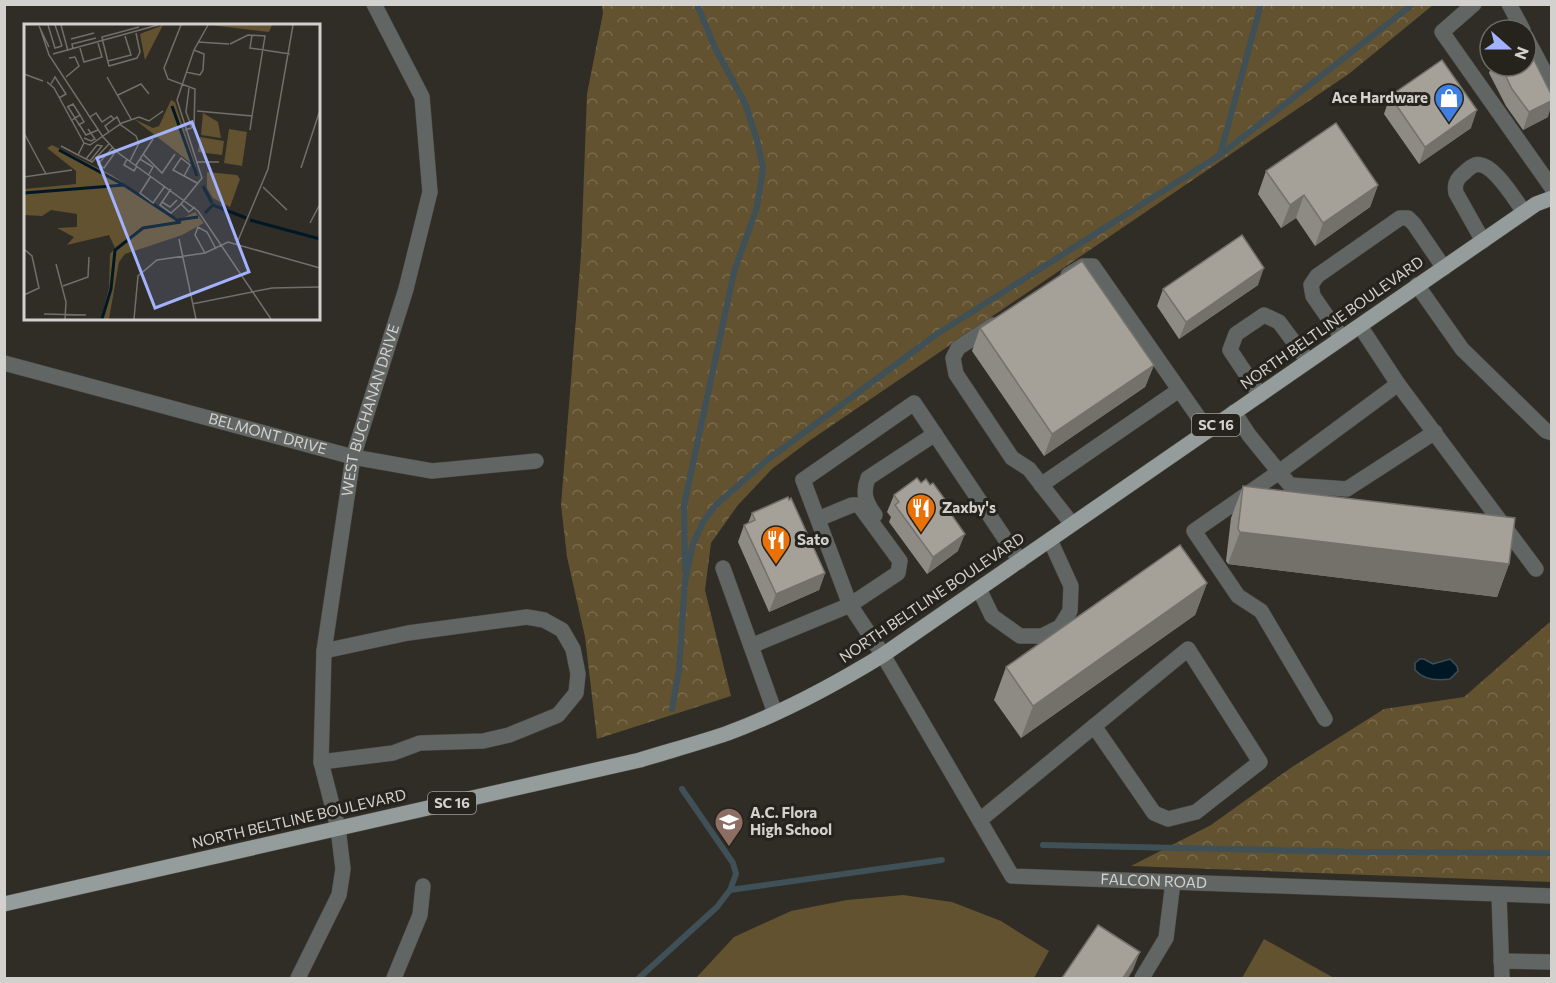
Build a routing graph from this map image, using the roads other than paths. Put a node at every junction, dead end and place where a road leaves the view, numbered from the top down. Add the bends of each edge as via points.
1 (374, 4) edge
2 (1474, 4) edge
3 (1509, 4) edge
4 (1516, 18) edge
5 (1538, 61) edge
6 (1551, 86) edge
7 (1551, 188) edge
8 (1551, 198) edge
9 (1524, 212) junction
10 (1483, 241) junction
11 (1444, 268) junction
12 (1057, 282) edge
13 (1418, 285) junction
14 (1007, 315) edge
15 (1360, 326) junction
16 (1342, 338) junction
17 (1308, 361) junction
18 (4, 363) edge
19 (1398, 384) junction
20 (1179, 390) junction
21 (1260, 395) junction
22 (1234, 412) junction
23 (1208, 431) junction
24 (1435, 432) junction
25 (1551, 433) edge
26 (935, 434) junction
27 (353, 457) junction
28 (536, 461) dead end
29 (1279, 472) junction
30 (1041, 485) junction
31 (818, 519) junction
32 (1072, 524) junction
33 (1050, 540) junction
34 (1020, 561) junction
35 (723, 568) dead end
36 (1536, 569) dead end
37 (898, 573) junction
38 (979, 589) junction
39 (850, 605) junction
40 (751, 645) junction
41 (324, 651) junction
42 (883, 655) junction
43 (775, 713) junction
44 (1325, 719) dead end
45 (1094, 726) junction
46 (321, 762) junction
47 (980, 820) junction
48 (338, 828) junction
49 (1173, 882) junction
50 (423, 886) dead end
51 (1499, 895) junction
52 (1551, 896) edge
53 (4, 904) edge
54 (1501, 961) junction
55 (1551, 962) edge
56 (303, 976) edge
57 (394, 978) edge
58 (1142, 978) edge
59 (1502, 978) edge

1 - 27 street, WEST BUCHANAN DRIVE via 422,97 430,192 406,289
2 - 7 street via 1442,32
3 - 4 street
5 - 6 street
8 - 9 main road, NORTH BELTLINE BOULEVARD / SC 16
9 - 10 main road, NORTH BELTLINE BOULEVARD / SC 16
9 - 10 street via 1492,169 1474,165 1458,177 1455,186
10 - 11 main road, NORTH BELTLINE BOULEVARD / SC 16
11 - 13 main road, NORTH BELTLINE BOULEVARD / SC 16
11 - 16 street via 1414,224 1408,218 1400,218 1317,276 1311,285 1313,296
12 - 20 street via 1083,266 1093,266
13 - 15 main road, NORTH BELTLINE BOULEVARD / SC 16
13 - 25 street via 1462,349
14 - 30 street via 958,348 953,358 956,374 1012,458 1029,469
15 - 16 main road, NORTH BELTLINE BOULEVARD / SC 16
15 - 19 street
16 - 17 main road, NORTH BELTLINE BOULEVARD / SC 16
17 - 21 main road, NORTH BELTLINE BOULEVARD / SC 16
17 - 21 street via 1279,322 1264,315 1236,334 1230,350
18 - 27 street, BELMONT DRIVE
19 - 24 street
19 - 29 street
20 - 23 street
20 - 30 street
21 - 22 main road, NORTH BELTLINE BOULEVARD / SC 16
22 - 23 main road, NORTH BELTLINE BOULEVARD / SC 16
22 - 29 street
23 - 32 main road, NORTH BELTLINE BOULEVARD / SC 16
24 - 29 street via 1347,489 1290,485
24 - 36 street
26 - 31 street, FALCON ROAD via 914,404 803,480
26 - 34 street
26 - 37 street via 868,478 864,488 871,510 902,552 905,562
27 - 28 street, BELMONT DRIVE via 432,471
27 - 41 street, WEST BUCHANAN DRIVE
29 - 44 street via 1194,531 1238,596 1261,611
30 - 32 street
31 - 37 street via 852,505 859,506 900,561
31 - 39 street, FALCON ROAD
32 - 33 main road, NORTH BELTLINE BOULEVARD / SC 16
33 - 34 main road, NORTH BELTLINE BOULEVARD / SC 16
33 - 38 street via 1071,586 1070,611 1060,627 1042,636 1020,636 992,616
34 - 38 main road, NORTH BELTLINE BOULEVARD / SC 16
35 - 40 street
37 - 39 street
38 - 42 main road, NORTH BELTLINE BOULEVARD / SC 16
39 - 40 street
39 - 42 street, FALCON ROAD
40 - 43 street
41 - 46 street, WEST BUCHANAN DRIVE
41 - 46 street via 408,633 527,617 544,620 562,630 573,649 578,674 576,693 558,715 509,735 483,741 420,743 393,753
42 - 43 main road, NORTH BELTLINE BOULEVARD / SC 16
42 - 47 street, FALCON ROAD
43 - 48 main road, NORTH BELTLINE BOULEVARD / SC 16 via 728,733 640,760
45 - 45 street via 1188,649 1260,762 1196,812 1168,819 1154,813
45 - 47 street
46 - 48 street, WEST BUCHANAN DRIVE
47 - 49 street, FALCON ROAD via 1012,876
48 - 53 main road, NORTH BELTLINE BOULEVARD / SC 16
48 - 56 street, WEST BUCHANAN DRIVE via 343,869 339,895
49 - 51 street, FALCON ROAD
49 - 58 street via 1166,938
50 - 57 street via 420,915
51 - 52 street, FALCON ROAD
51 - 54 street
54 - 55 street
54 - 59 street

